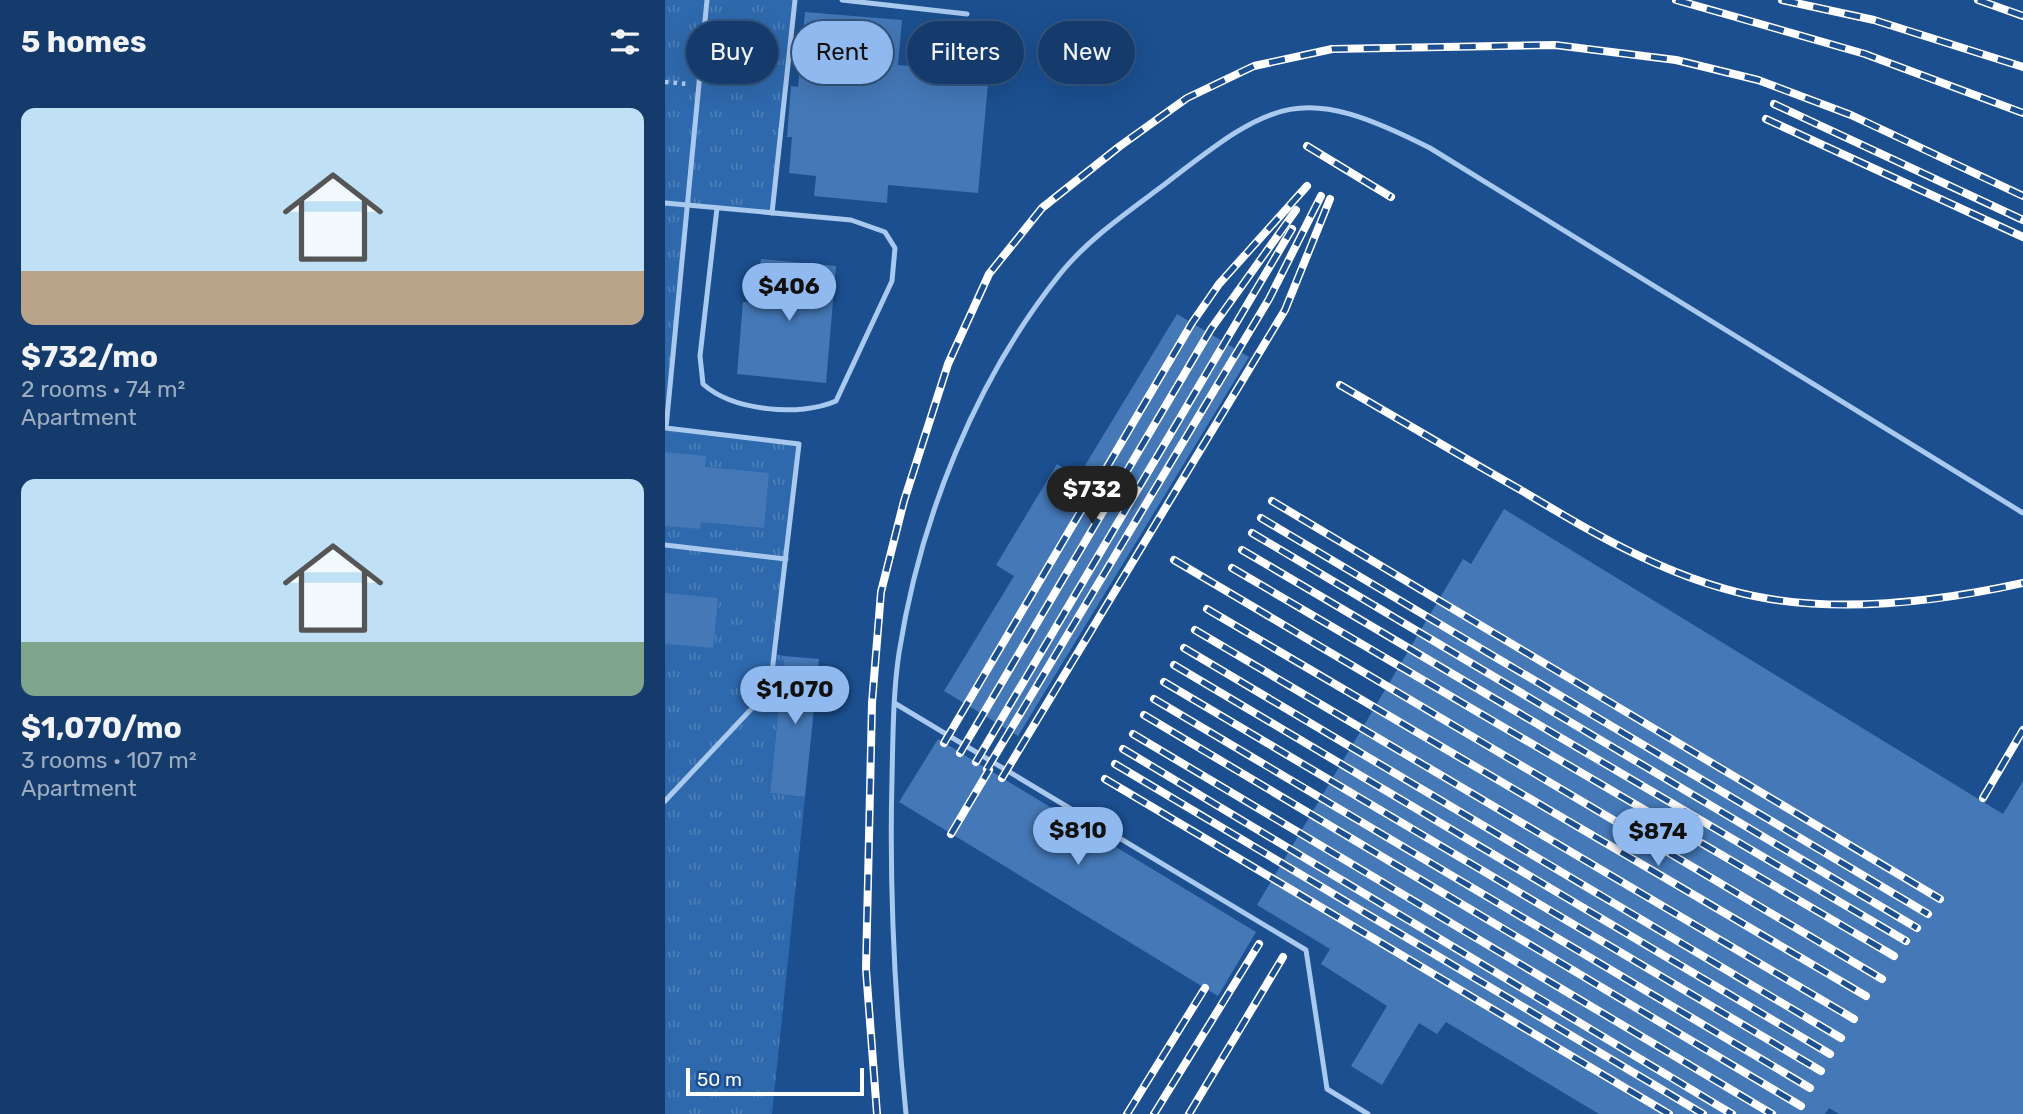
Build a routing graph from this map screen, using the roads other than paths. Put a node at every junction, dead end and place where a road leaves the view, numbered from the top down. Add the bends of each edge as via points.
1 (706, 0) edge
2 (795, 0) edge
3 (842, 0) edge
4 (967, 14) dead end
5 (665, 203) edge
6 (687, 205) junction
7 (717, 208) junction
8 (772, 213) junction
9 (2023, 513) edge
10 (665, 545) edge
11 (786, 559) junction
12 (896, 704) junction
13 (665, 801) edge
14 (906, 1114) edge
15 (1369, 1114) edge

1 - 6 lane
2 - 8 lane
3 - 4 lane
5 - 6 lane
6 - 7 lane
6 - 11 lane via 666,428 799,444
7 - 8 lane
7 - 8 lane via 700,356 703,384 733,403 818,409 836,401 850,377 892,281 895,248 885,232 851,220
9 - 12 lane via 1430,148 1337,108 1289,107 1246,123 1119,219 1062,271 1017,332 950,469 921,550 899,655
10 - 11 lane
11 - 13 lane via 770,689
12 - 14 lane via 890,861
12 - 15 lane via 1306,950 1327,1089

